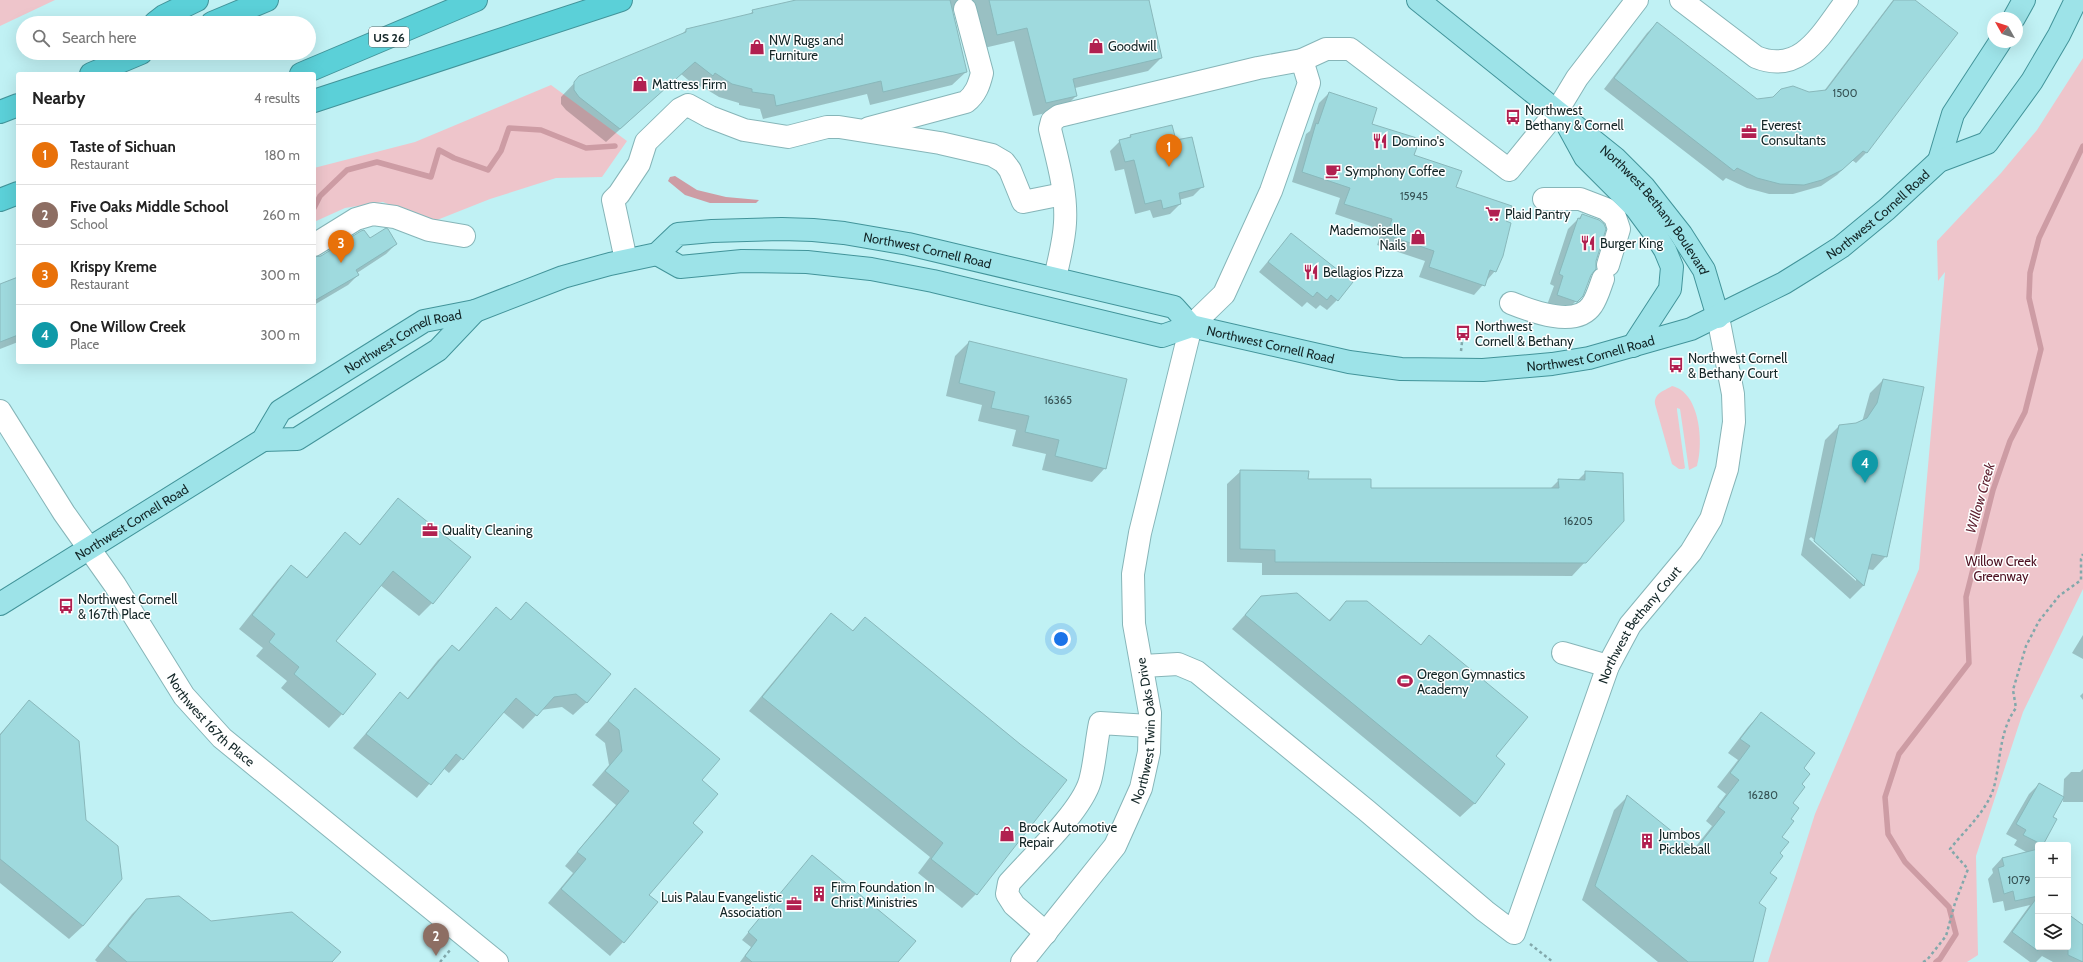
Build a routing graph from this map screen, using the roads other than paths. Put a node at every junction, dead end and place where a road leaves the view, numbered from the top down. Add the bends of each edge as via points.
1 (197, 0) edge
2 (267, 0) edge
3 (476, 0) edge
4 (621, 0) edge
5 (1418, 0) edge
6 (1637, 0) edge
7 (1681, 0) edge
8 (1847, 0) edge
9 (2076, 0) edge
10 (966, 9) dead end
11 (164, 16) edge
12 (229, 16) edge
13 (1996, 48) edge
14 (109, 60) edge
15 (124, 60) edge
16 (1302, 60) junction
17 (94, 72) edge
18 (96, 72) edge
19 (306, 72) edge
20 (316, 100) edge
21 (16, 106) edge
22 (0, 112) edge
23 (1559, 113) junction
24 (860, 130) junction
25 (1939, 161) junction
26 (16, 194) edge
27 (1063, 194) junction
28 (1544, 199) dead end
29 (0, 200) edge
30 (464, 236) dead end
31 (316, 244) edge
32 (657, 254) junction
33 (626, 260) junction
34 (1055, 278) junction
35 (1511, 303) dead end
36 (475, 311) junction
37 (1718, 317) junction
38 (1191, 326) junction
39 (1633, 346) junction
40 (0, 411) edge
41 (263, 440) junction
42 (88, 548) junction
43 (0, 604) edge
44 (1563, 653) dead end
45 (1143, 666) junction
46 (1608, 666) junction
47 (1149, 726) junction
48 (1046, 933) junction
49 (497, 962) edge
50 (1022, 962) edge

1 - 11 highway
2 - 12 highway
3 - 19 highway, US 26
4 - 20 highway
5 - 23 main road, Northwest Bethany Boulevard
6 - 23 street via 1577,78
7 - 8 street via 1756,57 1768,62 1792,60 1806,52
9 - 25 main road, Northwest Cornell Road via 2032,81 1987,143
10 - 24 street via 982,73 973,97 966,102
13 - 25 main road, Northwest Cornell Road via 1953,114
14 - 17 highway
15 - 18 highway
16 - 23 street via 1326,49 1350,49 1509,170
16 - 27 street via 1258,68 1059,116 1052,121 1050,128
16 - 38 street via 1309,83 1271,191 1224,294
21 - 22 highway
23 - 37 main road, Northwest Bethany Boulevard via 1632,174 1682,234 1704,270
23 - 39 main road via 1585,157 1636,208 1653,231 1672,267 1670,289
24 - 27 street via 940,143 992,155 1004,162 1010,170 1023,202
24 - 33 street via 827,126 788,137 744,130 710,118 688,105 680,109 646,142 639,164 613,200
25 - 37 main road, Northwest Cornell Road via 1841,247 1784,283
26 - 29 highway
27 - 34 street via 1065,227
28 - 35 street via 1580,199 1606,209 1615,217 1619,229 1606,272 1592,306 1574,316 1537,313
30 - 31 street via 429,230 395,217 373,214 356,219
32 - 33 main road, Northwest Cornell Road
32 - 34 main road, Northwest Cornell Road via 678,234 813,230 908,244
32 - 38 main road, Northwest Cornell Road via 680,267 742,261 807,262 870,269 933,281 1162,336
33 - 36 main road, Northwest Cornell Road via 556,280
34 - 38 main road, Northwest Cornell Road via 1174,307
36 - 41 main road, Northwest Cornell Road via 438,350 297,439
36 - 41 main road, Northwest Cornell Road via 424,321 280,411
37 - 39 main road, Northwest Cornell Road via 1691,329
37 - 46 street, Northwest Bethany Court via 1733,394 1734,422 1727,469 1711,519 1691,552 1630,625
38 - 39 main road, Northwest Cornell Road via 1318,356 1401,369 1511,368 1589,358
38 - 45 street, Northwest Twin Oaks Drive via 1140,533 1133,574 1134,624
40 - 42 street, Northwest 167th Place
41 - 42 main road, Northwest Cornell Road
42 - 43 main road, Northwest Cornell Road
42 - 49 street, Northwest 167th Place via 115,585 184,696 222,738
44 - 46 street
45 - 46 street, Northwest Bethany Court via 1178,664 1197,672 1514,933
45 - 47 street, Northwest Twin Oaks Drive via 1150,713
47 - 48 street, Northwest Twin Oaks Drive via 1149,752 1141,788 1115,846
47 - 48 street via 1100,724 1090,781 1082,798 1072,813 1009,883 1007,894 1014,905
48 - 50 street, Northwest Twin Oaks Drive

